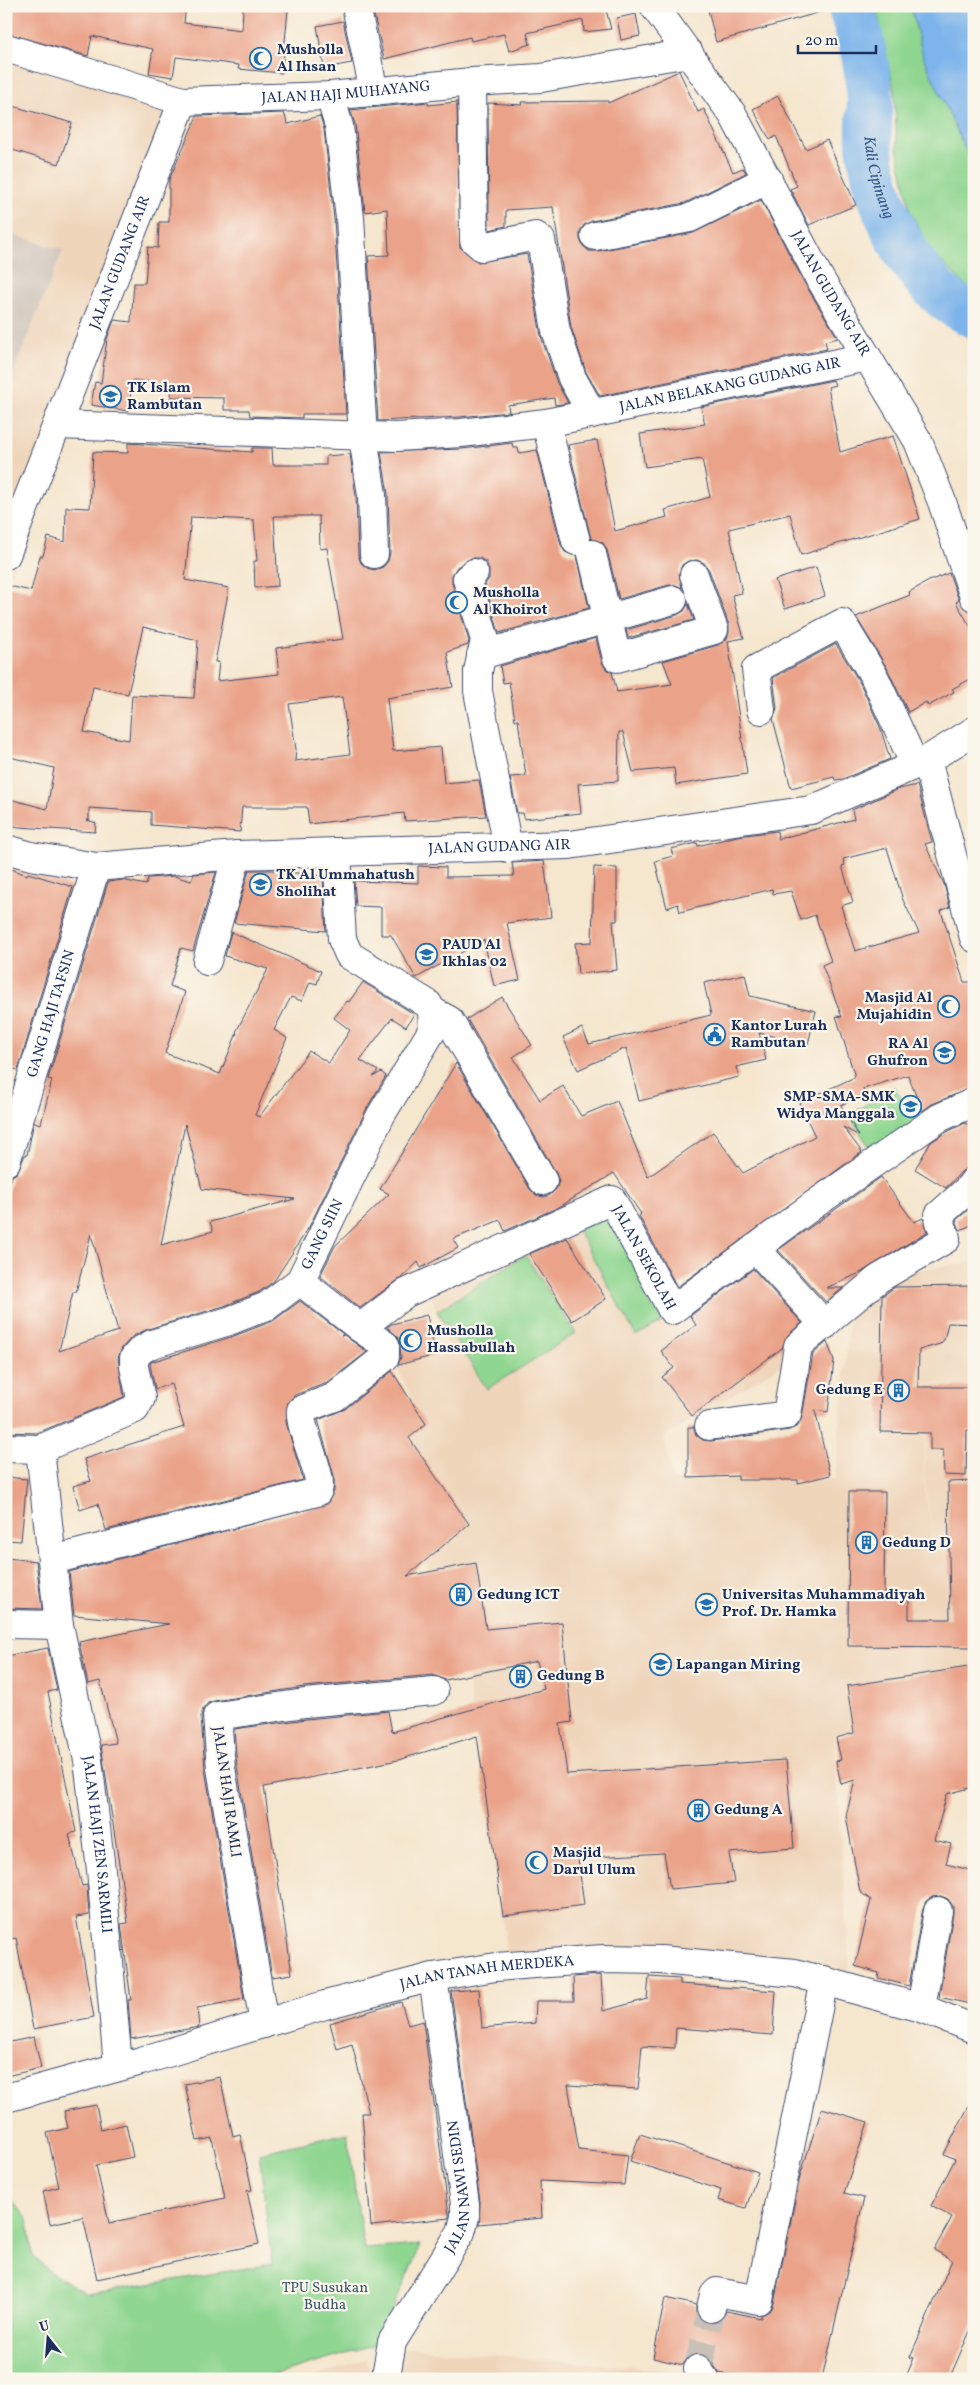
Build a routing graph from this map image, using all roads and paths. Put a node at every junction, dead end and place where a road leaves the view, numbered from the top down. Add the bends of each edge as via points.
1 (356, 6) edge
2 (654, 6) edge
3 (6, 48) edge
4 (688, 53) junction
5 (472, 82) junction
6 (374, 92) junction
7 (330, 96) junction
8 (183, 101) junction
9 (768, 179) junction
10 (596, 236) dead end
11 (867, 357) junction
12 (592, 414) junction
13 (546, 423) junction
14 (56, 425) junction
15 (362, 437) junction
16 (374, 554) dead end
17 (6, 555) edge
18 (474, 573) dead end
19 (694, 575) dead end
20 (974, 597) edge
21 (672, 600) dead end
22 (608, 618) junction
23 (481, 655) junction
24 (761, 710) dead end
25 (974, 731) edge
26 (921, 762) junction
27 (508, 848) junction
28 (6, 849) edge
29 (337, 852) junction
30 (237, 856) junction
31 (96, 867) junction
32 (974, 938) edge
33 (207, 962) dead end
34 (432, 1011) junction
35 (974, 1102) edge
36 (6, 1162) edge
37 (543, 1181) dead end
38 (974, 1181) edge
39 (755, 1248) junction
40 (300, 1281) junction
41 (825, 1325) junction
42 (360, 1328) junction
43 (708, 1426) dead end
44 (6, 1448) edge
45 (40, 1449) junction
46 (53, 1560) junction
47 (6, 1624) edge
48 (59, 1625) junction
49 (434, 1691) dead end
50 (938, 1911) dead end
51 (433, 1977) junction
52 (824, 1980) junction
53 (921, 2008) junction
54 (264, 2024) junction
55 (974, 2029) edge
56 (118, 2066) junction
57 (6, 2098) edge
58 (711, 2308) tunnel mouth
59 (388, 2379) edge

1 - 6 street
2 - 4 street, JALAN GUDANG AIR
3 - 8 street, JALAN HAJI MUHAYANG
4 - 5 street, JALAN HAJI MUHAYANG via 566,75
4 - 9 street, JALAN GUDANG AIR via 733,115
5 - 6 street, JALAN HAJI MUHAYANG
5 - 12 street via 474,240 482,247 536,236 541,240 556,331 572,378
6 - 7 street, JALAN HAJI MUHAYANG
7 - 8 street, JALAN HAJI MUHAYANG
7 - 15 street via 339,126 350,218
8 - 14 street, JALAN GUDANG AIR
9 - 10 street via 690,218
9 - 11 street, JALAN GUDANG AIR via 819,277
11 - 12 street, JALAN BELAKANG GUDANG AIR
11 - 20 street, JALAN GUDANG AIR via 918,441
12 - 13 street, JALAN BELAKANG GUDANG AIR
13 - 15 street via 397,438
13 - 22 street
14 - 15 street
14 - 17 street, JALAN GUDANG AIR
15 - 16 street via 372,494
18 - 23 street via 467,580 485,640
19 - 22 street via 714,630 617,658
21 - 22 street
22 - 23 street
23 - 27 street via 478,691
24 - 26 street via 756,669 842,622
25 - 26 street, JALAN GUDANG AIR
26 - 27 street, JALAN GUDANG AIR via 811,810 570,845
26 - 32 street
27 - 29 street, JALAN GUDANG AIR
28 - 31 street, JALAN GUDANG AIR
29 - 30 street, JALAN GUDANG AIR
29 - 34 street via 344,947 349,955 428,1004
30 - 31 street, JALAN GUDANG AIR
30 - 33 street
31 - 36 street, GANG HAJI TAFSIN
34 - 37 street via 449,1020
34 - 40 street, GANG SIIN via 433,1029 381,1115
35 - 39 street, JALAN SEKOLAH via 939,1118
38 - 41 street via 939,1215 946,1239 878,1279
39 - 41 street
39 - 42 street, JALAN SEKOLAH via 672,1310 612,1200 406,1293
40 - 42 street
40 - 45 street, GANG SIIN via 267,1306 141,1350 134,1358 141,1398 135,1409
41 - 43 street via 798,1346 787,1415
42 - 46 street via 385,1345 384,1357 335,1397 301,1410 303,1428 320,1483 317,1492
44 - 45 street
45 - 46 street, JALAN HAJI ZEN SARMILI
46 - 48 street, JALAN HAJI ZEN SARMILI
47 - 48 street
48 - 56 street, JALAN HAJI ZEN SARMILI via 88,1760
49 - 54 street, JALAN HAJI RAMLI via 305,1703 217,1716 223,1778
50 - 53 street
51 - 52 street, JALAN TANAH MERDEKA via 496,1967 603,1959 753,1967
51 - 54 street, JALAN TANAH MERDEKA
51 - 59 street, JALAN NAWI SEDIN via 465,2218 461,2232 392,2342
52 - 53 street, JALAN TANAH MERDEKA
52 - 58 street via 759,2300 717,2292
53 - 55 street, JALAN TANAH MERDEKA
54 - 56 street, JALAN TANAH MERDEKA
56 - 57 street, JALAN TANAH MERDEKA

